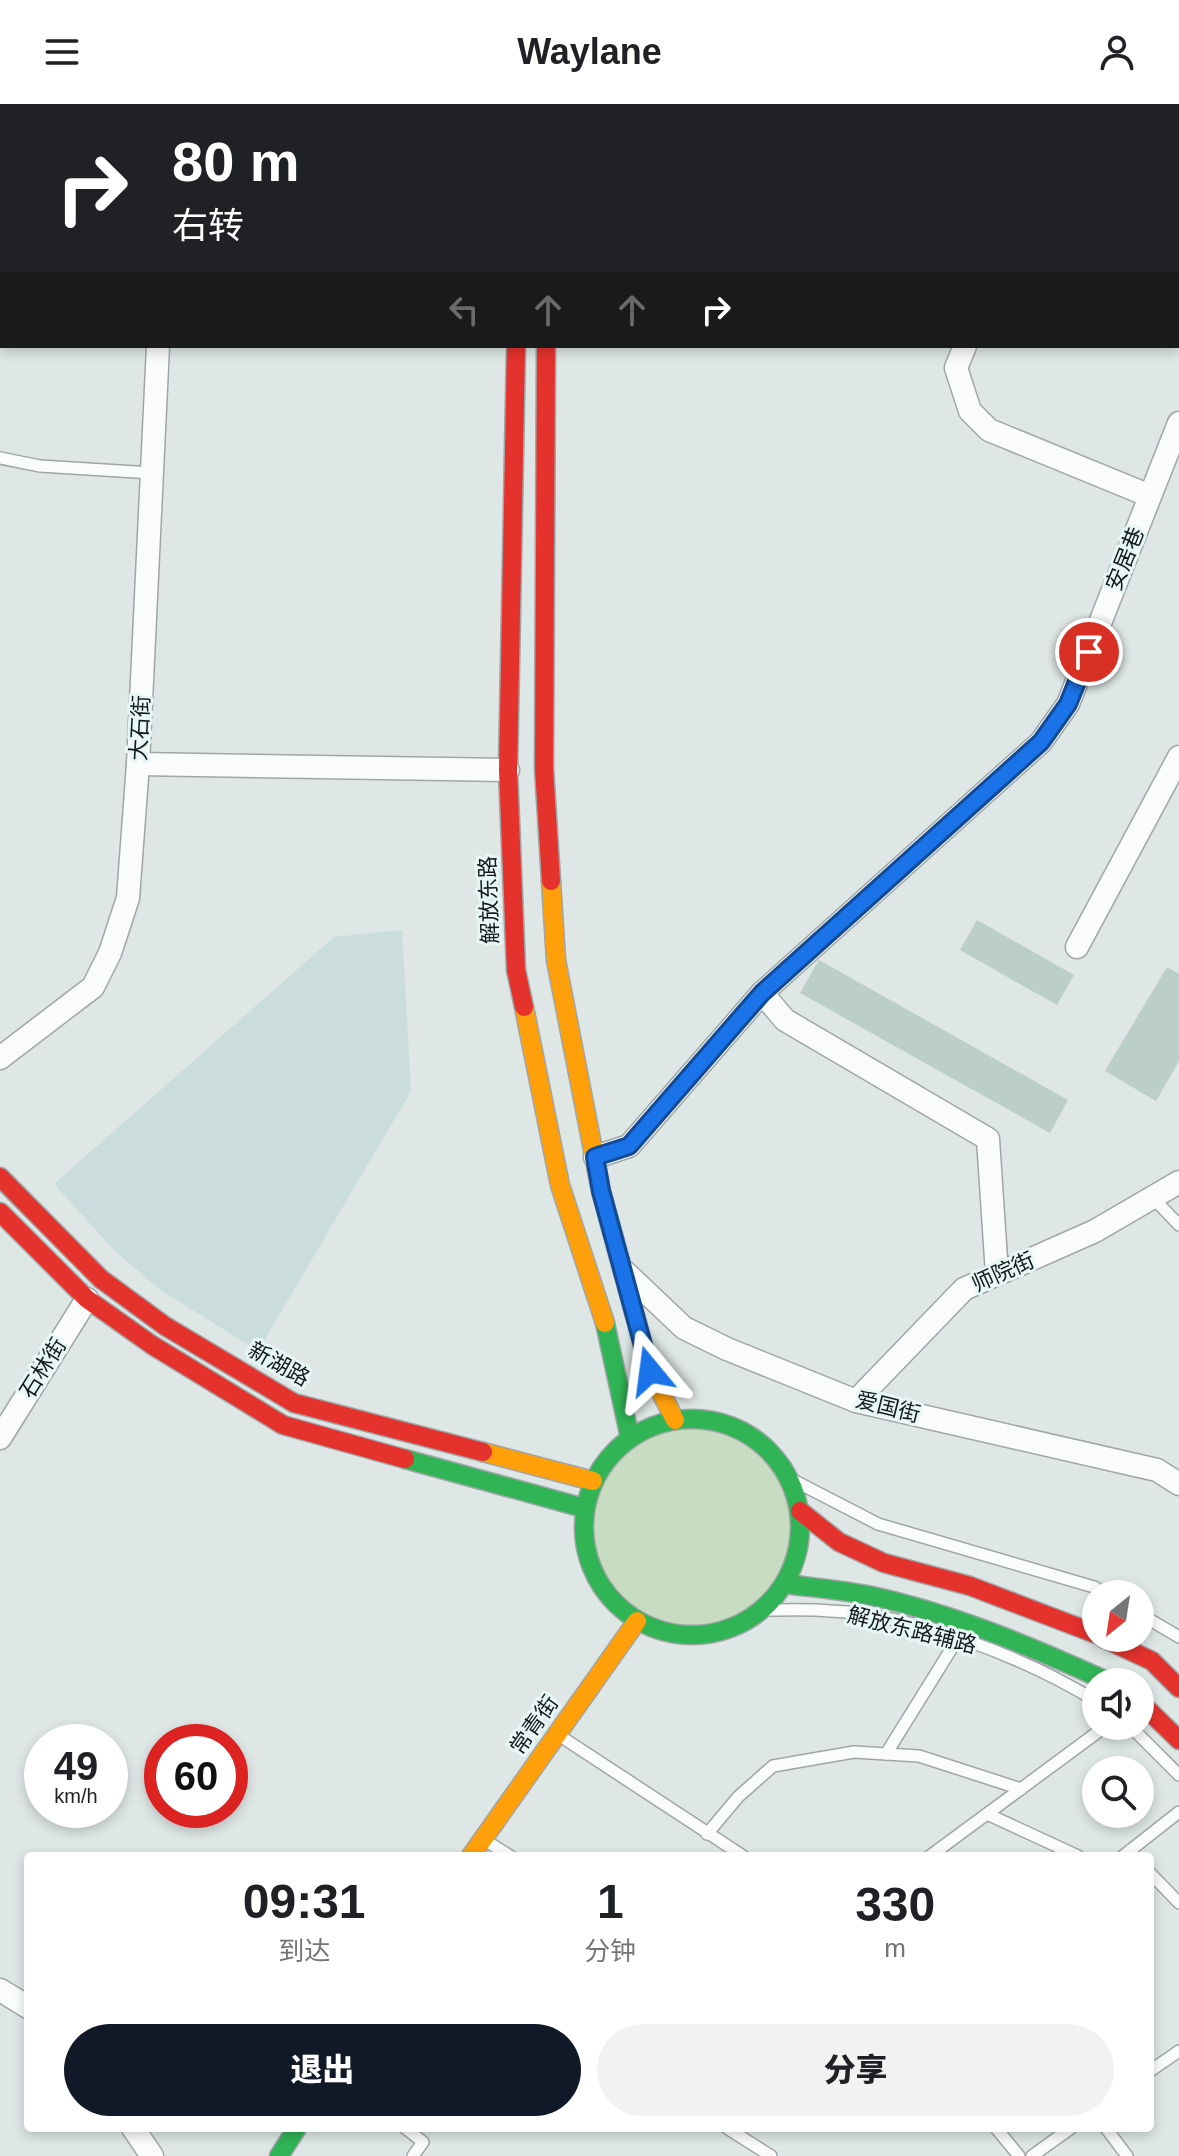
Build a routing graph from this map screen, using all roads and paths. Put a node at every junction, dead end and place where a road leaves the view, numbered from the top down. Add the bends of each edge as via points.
1 (158, 348) edge
2 (516, 348) edge
3 (546, 348) edge
4 (964, 348) edge
5 (1179, 423) edge
6 (0, 458) edge
7 (152, 473) junction
8 (1150, 496) junction
9 (1179, 757) edge
10 (138, 764) junction
11 (508, 770) junction
12 (1077, 947) dead end
13 (762, 993) junction
14 (0, 1058) edge
15 (595, 1157) junction
16 (0, 1177) edge
17 (1179, 1182) edge
18 (1152, 1197) junction
19 (0, 1212) edge
20 (1179, 1225) edge
21 (624, 1270) junction
22 (997, 1274) junction
23 (87, 1299) junction
24 (856, 1401) junction
25 (675, 1420) junction
26 (0, 1438) edge
27 (630, 1438) junction
28 (789, 1478) junction
29 (593, 1481) junction
30 (1179, 1484) edge
31 (584, 1508) junction
32 (800, 1511) junction
33 (786, 1584) junction
34 (1082, 1584) edge
35 (764, 1610) junction
36 (637, 1621) junction
37 (1154, 1622) edge
38 (1082, 1629) edge
39 (1179, 1637) edge
40 (958, 1638) junction
41 (1133, 1652) edge
42 (1082, 1669) edge
43 (1179, 1688) edge
44 (1082, 1692) edge
45 (1154, 1716) edge
46 (557, 1734) junction
47 (1087, 1740) edge
48 (1144, 1740) edge
49 (1179, 1740) edge
50 (886, 1754) junction
51 (1179, 1775) edge
52 (1021, 1789) junction
53 (1179, 1812) edge
54 (987, 1814) junction
55 (707, 1834) junction
56 (482, 1838) junction
57 (473, 1852) edge
58 (504, 1852) edge
59 (736, 1852) edge
60 (935, 1852) edge
61 (1069, 1852) edge
62 (1132, 1852) edge
63 (1154, 1877) edge
64 (1179, 1903) edge
65 (0, 1990) edge
66 (24, 2005) edge
67 (1179, 2051) edge
68 (1154, 2068) edge
69 (136, 2132) edge
70 (294, 2132) edge
71 (410, 2132) edge
72 (733, 2132) edge
73 (999, 2132) edge
74 (1065, 2132) edge
75 (1109, 2132) edge
76 (152, 2156) edge
77 (279, 2156) edge
78 (413, 2156) edge
79 (771, 2156) edge
80 (1019, 2156) edge
81 (1032, 2156) edge
82 (1127, 2156) edge

1 - 7 street, 大石街
2 - 11 main road, 解放东路
3 - 15 main road via 544,768 556,960
4 - 8 street via 956,368 970,411 989,430
5 - 8 street, 安居巷
6 - 7 lane via 40,466
7 - 10 street, 大石街
8 - 13 street, 安居巷 via 1068,704 1041,742
9 - 12 street
10 - 11 street
10 - 14 street, 大石街 via 128,898 110,953 93,987
11 - 27 main road, 解放东路 via 516,970 560,1185 603,1312
13 - 15 street, 安居巷 via 629,1146
13 - 22 street via 785,1020 988,1139
15 - 21 main road
16 - 29 main road, 新湖路 via 101,1279 165,1326 294,1403
17 - 18 street, 师院街
18 - 20 lane
18 - 22 street, 师院街 via 1095,1231
19 - 23 main road
21 - 24 street, 爱国街 via 684,1328
21 - 25 main road via 650,1371
22 - 24 street, 师院街 via 964,1289
23 - 26 street, 石林街
23 - 31 main road via 283,1425
24 - 30 street, 爱国街 via 1157,1470
25 - 27 main road
25 - 28 main road via 710,1420 742,1431 769,1451
27 - 29 main road
28 - 32 main road
28 - 34 lane via 878,1524
29 - 31 main road
31 - 36 main road via 584,1541 593,1573 611,1601
32 - 33 main road via 798,1553
32 - 38 main road via 839,1542 884,1563 970,1586
33 - 35 main road
33 - 42 main road via 871,1596 957,1621
35 - 36 main road via 735,1628 702,1636 668,1634
35 - 40 lane, 解放东路辅路 via 833,1611
36 - 46 main road, 常青街
37 - 39 lane
40 - 44 lane, 解放东路辅路
40 - 50 lane
41 - 43 main road via 1152,1661
45 - 49 main road
46 - 55 lane
46 - 56 main road, 常青街
47 - 52 lane
48 - 51 lane
50 - 52 lane via 919,1756
50 - 55 lane via 854,1752 773,1766
52 - 54 lane
53 - 62 lane
54 - 60 lane
54 - 61 lane
55 - 59 lane
56 - 57 main road, 常青街
56 - 58 lane
63 - 64 lane
65 - 66 street
67 - 68 lane
69 - 76 street
70 - 77 main road
71 - 78 lane via 423,2142
72 - 79 lane
73 - 80 lane
74 - 81 lane
75 - 82 lane

